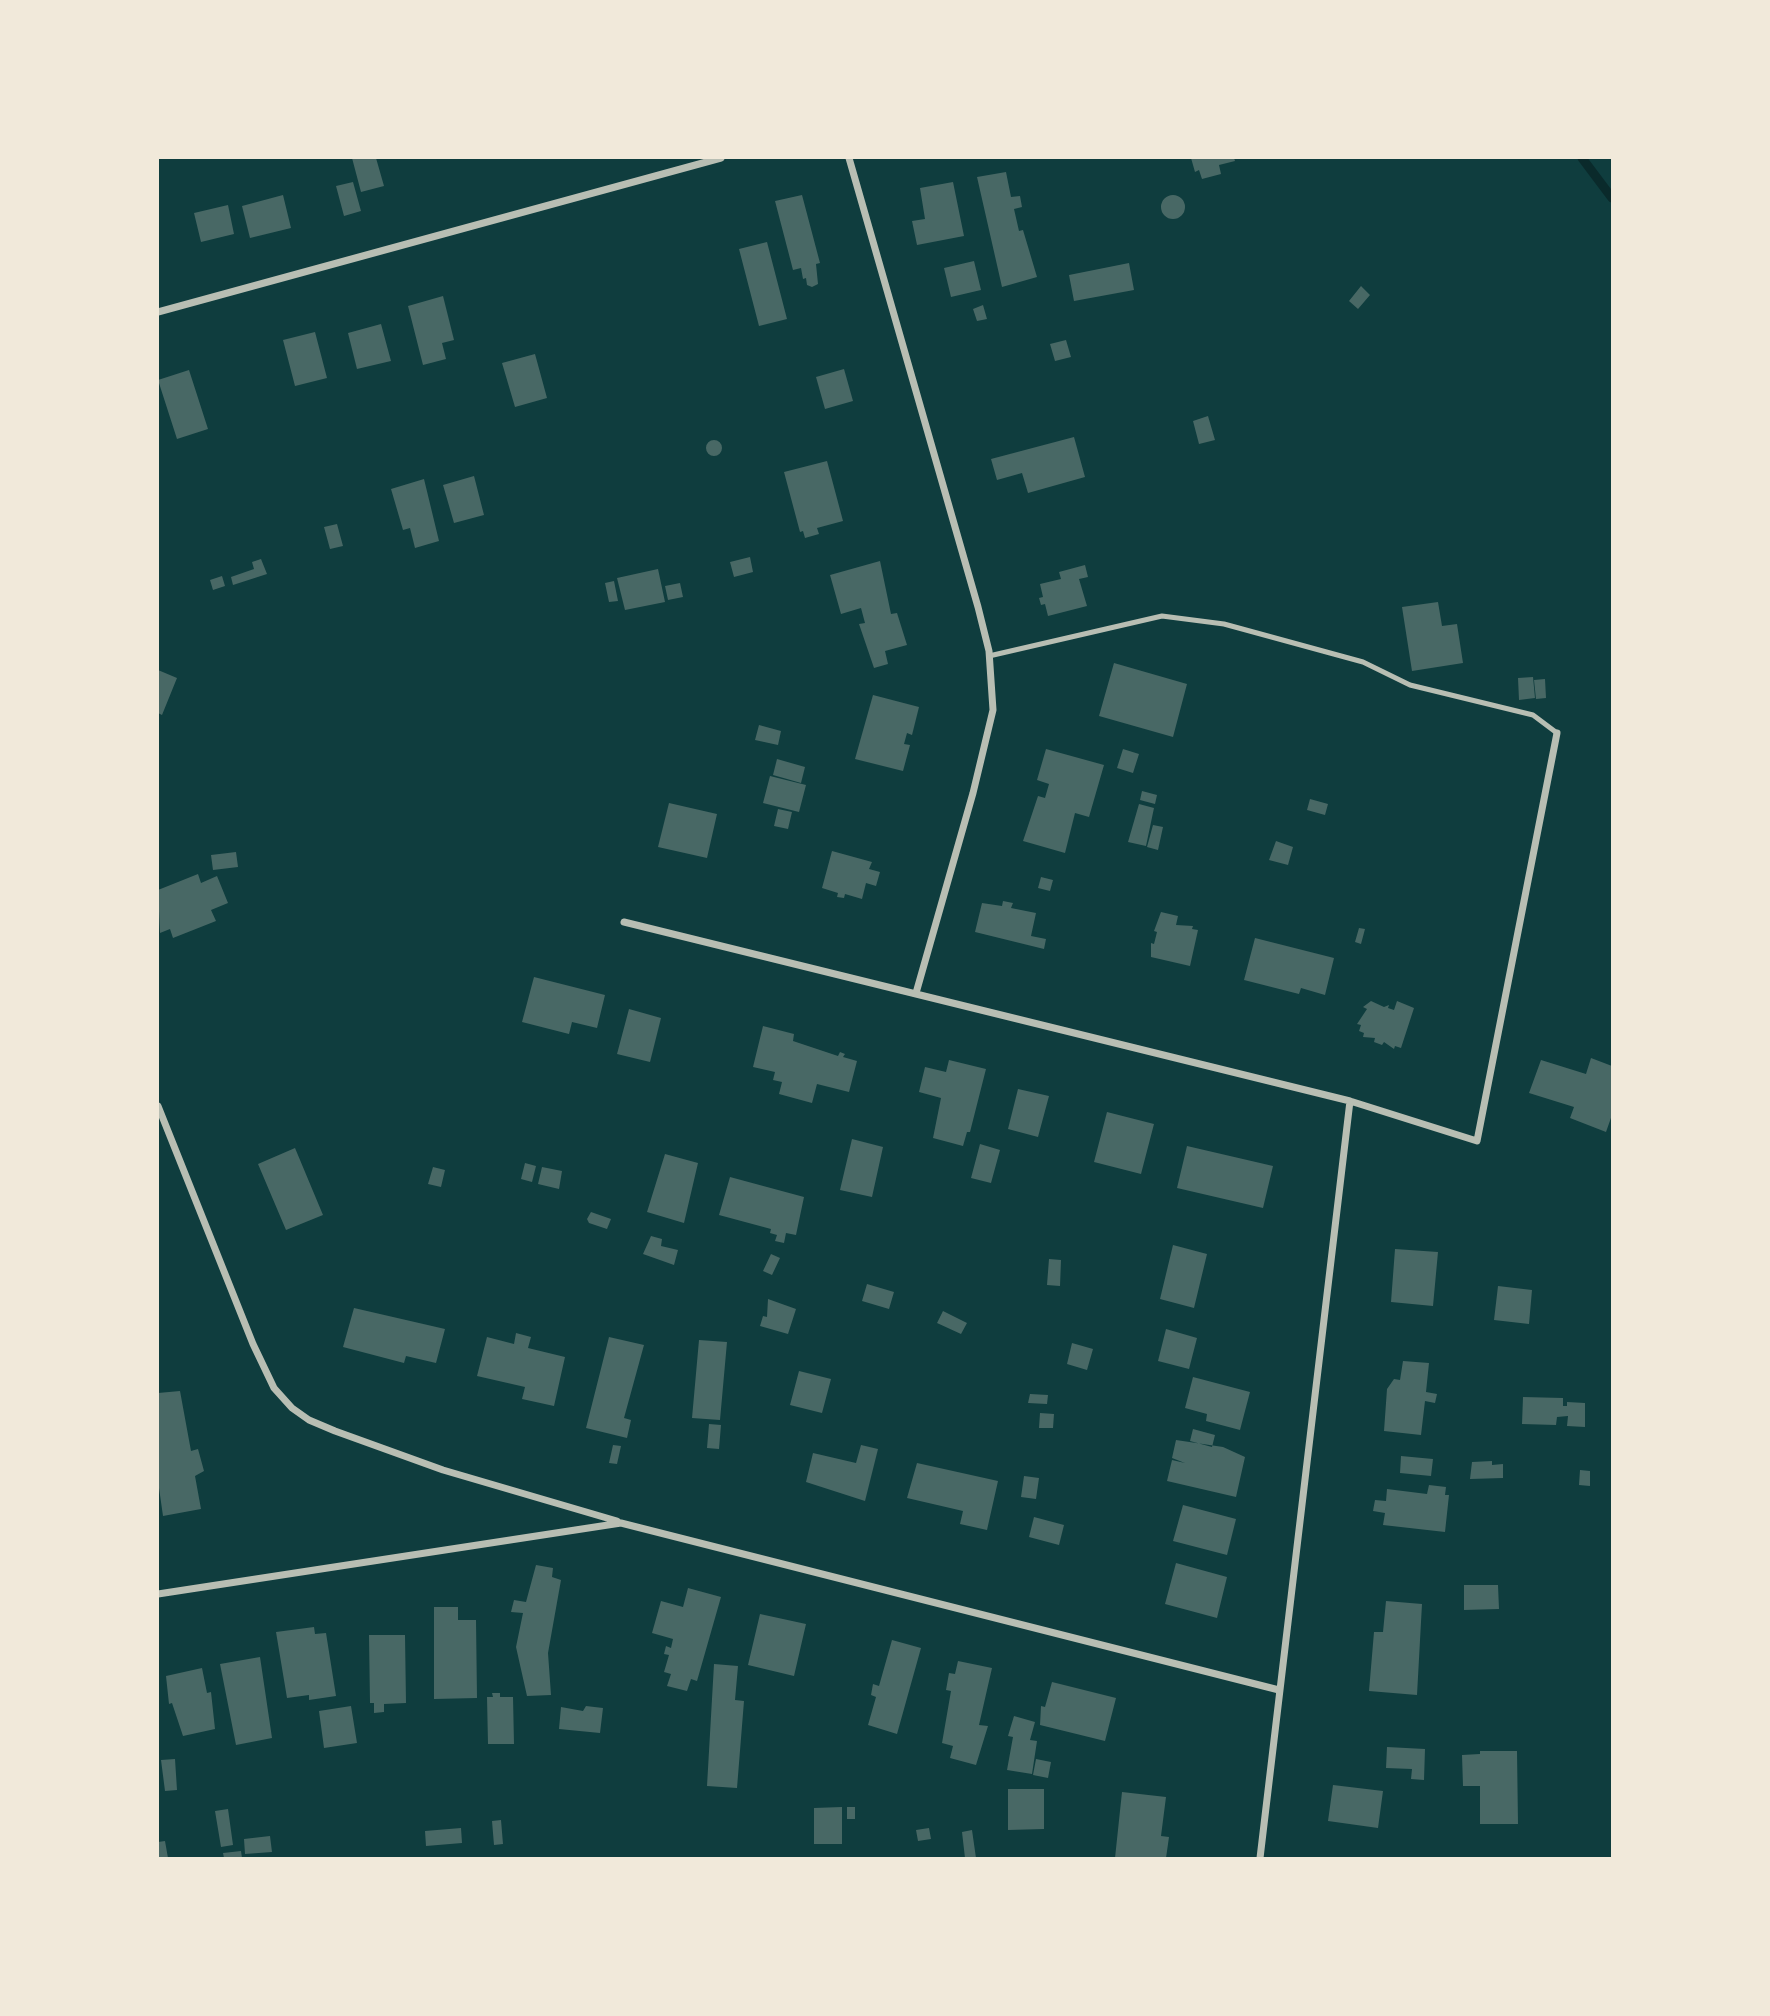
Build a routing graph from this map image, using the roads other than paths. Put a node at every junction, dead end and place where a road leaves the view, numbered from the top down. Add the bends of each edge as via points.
1 (722, 158) edge
2 (849, 158) edge
3 (158, 312) edge
4 (989, 656) junction
5 (1557, 733) joint
6 (624, 922) dead end
7 (916, 993) junction
8 (1350, 1101) junction
9 (158, 1106) edge
10 (621, 1523) junction
11 (158, 1594) edge
12 (1279, 1690) junction
13 (1260, 1858) edge

1 - 3 street
2 - 4 street
4 - 5 lane via 1161,615 1224,624 1363,662 1410,685 1533,715
4 - 7 street via 993,710
5 - 8 street via 1477,1141
6 - 7 street
7 - 8 street
8 - 12 street
9 - 10 street via 253,1344 274,1388 292,1408 335,1431 430,1465
10 - 11 street
10 - 12 street
12 - 13 street

